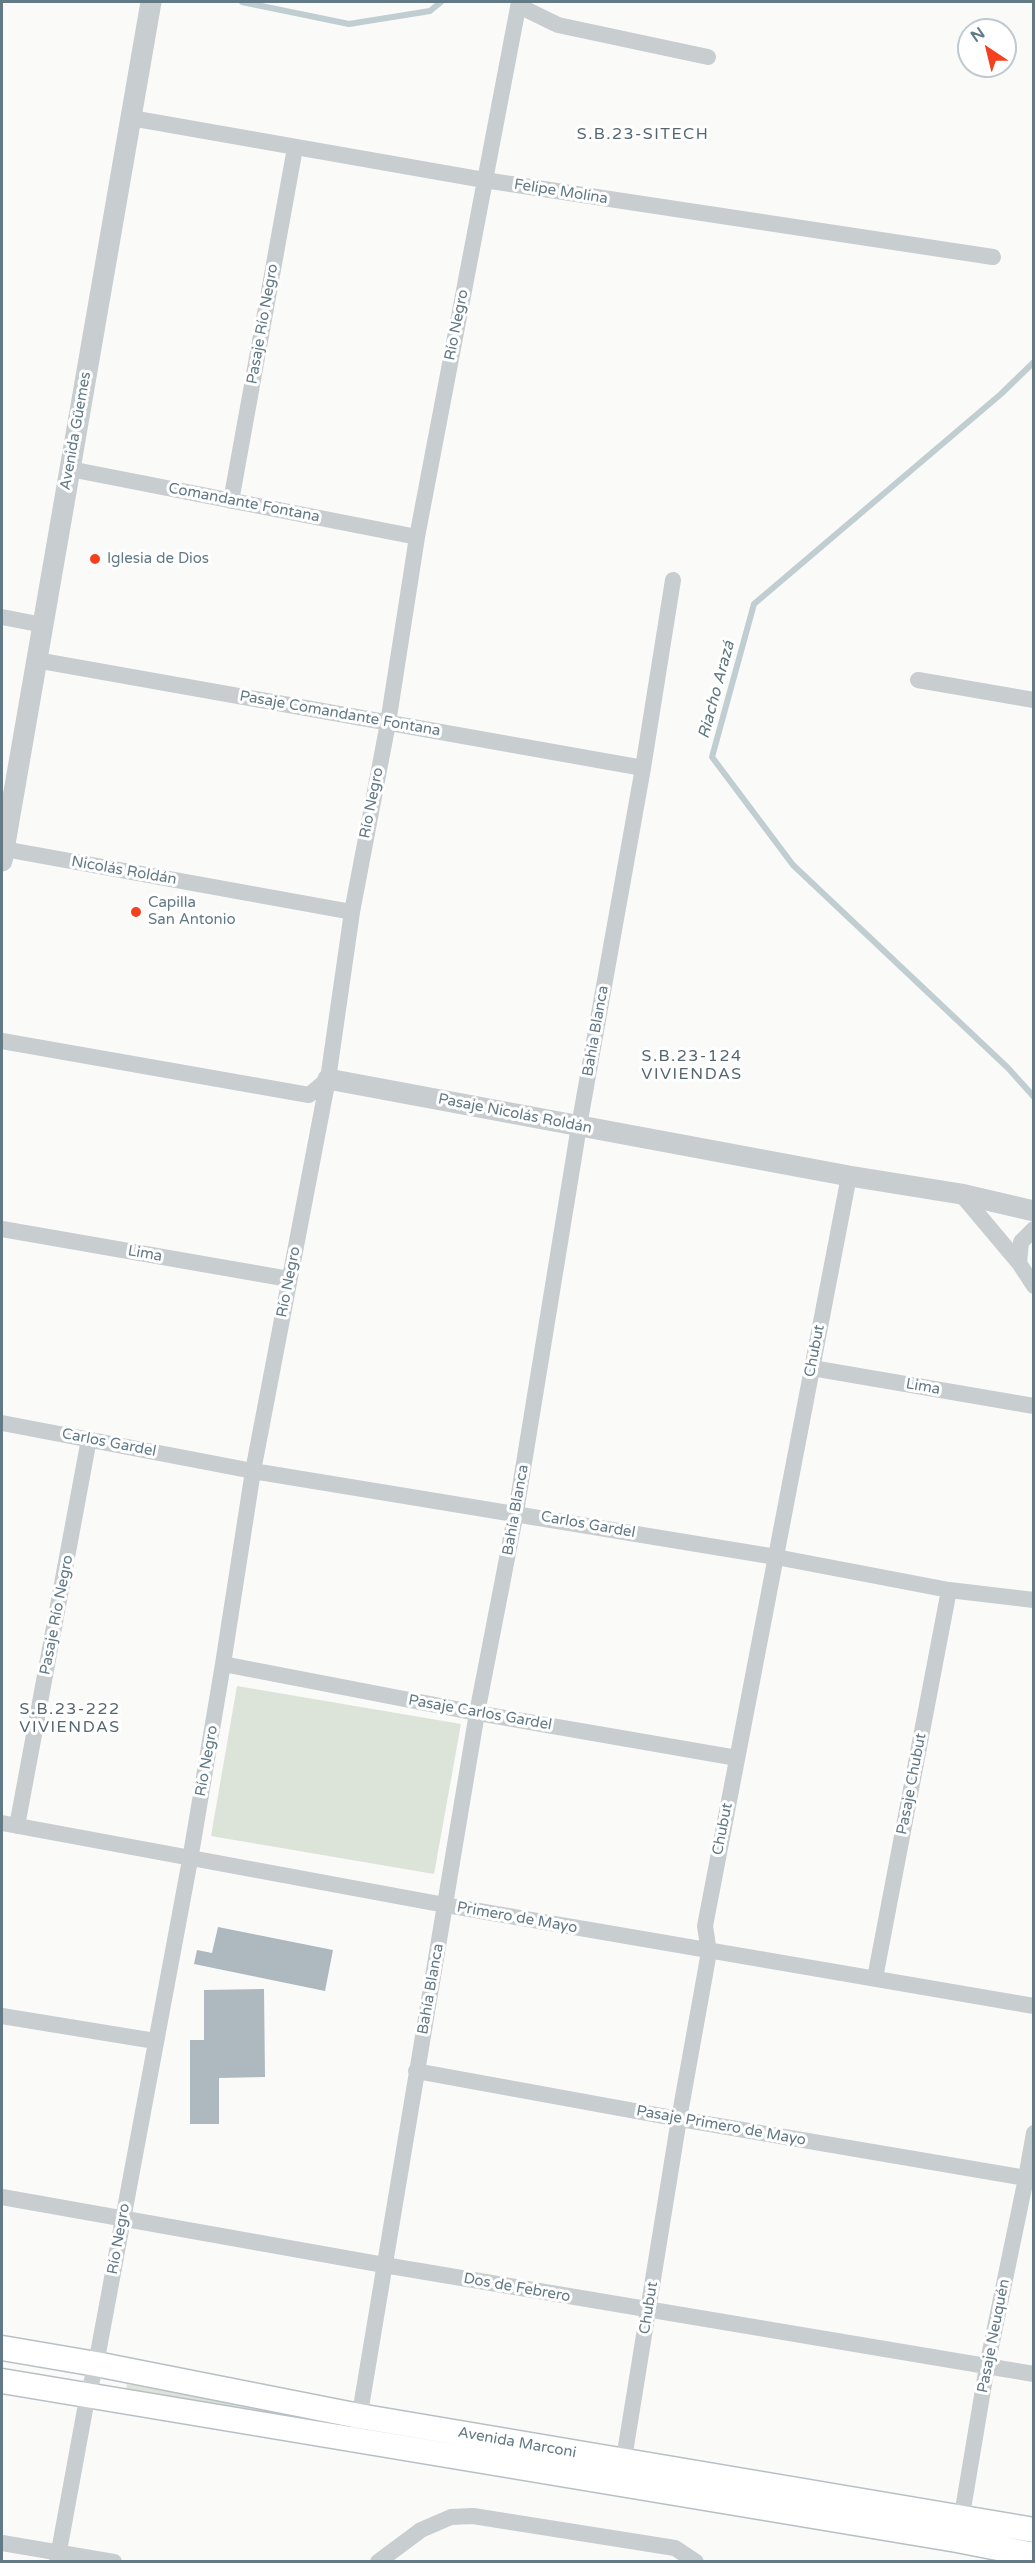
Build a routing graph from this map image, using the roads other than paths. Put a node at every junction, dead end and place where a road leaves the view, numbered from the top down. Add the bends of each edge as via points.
1 (151, 2) edge
2 (519, 4) edge
3 (708, 57) dead end
4 (131, 118) junction
5 (295, 148) junction
6 (484, 180) junction
7 (993, 257) dead end
8 (70, 469) junction
9 (231, 501) junction
10 (417, 537) junction
11 (673, 580) dead end
12 (2, 617) edge
13 (43, 625) junction
14 (36, 660) junction
15 (918, 680) dead end
16 (1034, 700) edge
17 (388, 723) junction
18 (643, 768) junction
19 (6, 809) edge
20 (3, 855) edge
21 (352, 912) junction
22 (2, 1041) edge
23 (328, 1079) junction
24 (579, 1126) junction
25 (849, 1176) junction
26 (961, 1194) junction
27 (1034, 1211) edge
28 (2, 1229) edge
29 (1034, 1229) edge
30 (1019, 1263) junction
31 (289, 1279) junction
32 (1034, 1286) edge
33 (812, 1368) junction
34 (1034, 1406) edge
35 (2, 1423) edge
36 (89, 1439) junction
37 (253, 1471) junction
38 (516, 1512) junction
39 (776, 1557) junction
40 (949, 1590) junction
41 (1034, 1600) edge
42 (224, 1664) junction
43 (477, 1713) junction
44 (737, 1758) junction
45 (9, 1825) edge
46 (190, 1860) junction
47 (446, 1905) junction
48 (709, 1952) junction
49 (875, 1978) junction
50 (1034, 2006) edge
51 (2, 2016) edge
52 (155, 2041) junction
53 (416, 2071) junction
54 (679, 2119) junction
55 (1034, 2133) edge
56 (1026, 2178) junction
57 (2, 2197) edge
58 (123, 2218) junction
59 (384, 2265) junction
60 (648, 2310) junction
61 (2, 2348) edge
62 (96, 2364) junction
63 (987, 2366) junction
64 (1034, 2374) edge
65 (2, 2381) edge
66 (90, 2395) junction
67 (358, 2428) junction
68 (622, 2472) junction
69 (959, 2529) junction
70 (1034, 2530) edge
71 (2, 2543) edge
72 (1034, 2555) edge
73 (58, 2557) edge
74 (114, 2562) edge
75 (378, 2562) edge
76 (696, 2562) edge

1 - 4 street, Avenida Güemes
2 - 3 street via 558,25
2 - 6 street, Río Negro
4 - 5 street, Felipe Molina
4 - 8 street, Avenida Güemes
5 - 6 street, Felipe Molina
5 - 9 street, Pasaje Río Negro
6 - 7 street, Felipe Molina
6 - 10 street, Río Negro
8 - 9 street, Comandante Fontana
8 - 13 street, Avenida Güemes
9 - 10 street, Comandante Fontana
10 - 17 street, Río Negro
11 - 18 street, Bahía Blanca
12 - 13 street
13 - 14 street, Avenida Güemes
14 - 17 street, Pasaje Comandante Fontana
14 - 19 street, Avenida Güemes
15 - 16 street
17 - 18 street, Pasaje Comandante Fontana
17 - 21 street, Río Negro
18 - 24 street, Bahía Blanca
19 - 20 street, Avenida Güemes
20 - 21 street, Nicolás Roldán
21 - 23 street, Río Negro
22 - 23 street via 309,1095
23 - 24 street, Pasaje Nicolás Roldán
23 - 31 street, Río Negro
24 - 25 street, Pasaje Nicolás Roldán
24 - 38 street, Bahía Blanca
25 - 26 street, Pasaje Nicolás Roldán
25 - 33 street, Chubut
26 - 27 street, Pasaje Nicolás Roldán
26 - 30 street
28 - 31 street, Lima
29 - 30 street via 1021,1242
30 - 32 street
31 - 37 street, Río Negro
33 - 34 street, Lima
33 - 39 street, Chubut
35 - 36 street, Carlos Gardel
36 - 37 street, Carlos Gardel
36 - 45 street, Pasaje Río Negro
37 - 38 street, Carlos Gardel
37 - 42 street, Río Negro
38 - 39 street, Carlos Gardel
38 - 43 street, Bahía Blanca
39 - 40 street, Carlos Gardel
39 - 44 street, Chubut
40 - 41 street, Carlos Gardel
40 - 49 street, Pasaje Chubut
42 - 43 street, Pasaje Carlos Gardel
42 - 46 street, Río Negro
43 - 44 street, Pasaje Carlos Gardel
43 - 47 street, Bahía Blanca
44 - 48 street, Chubut via 705,1926
45 - 46 street, Primero de Mayo
46 - 47 street, Primero de Mayo
46 - 52 street, Río Negro
47 - 48 street, Primero de Mayo
47 - 53 street, Bahía Blanca
48 - 49 street, Primero de Mayo
48 - 54 street, Chubut
49 - 50 street, Primero de Mayo
51 - 52 street
52 - 58 street, Río Negro
53 - 54 street, Pasaje Primero de Mayo
53 - 59 street, Bahía Blanca
54 - 56 street, Pasaje Primero de Mayo
54 - 60 street, Chubut
55 - 56 street, Pasaje Neuquén
56 - 63 street, Pasaje Neuquén
57 - 58 street, Dos de Febrero
58 - 59 street, Dos de Febrero
58 - 62 street, Río Negro
59 - 60 street, Dos de Febrero
59 - 67 street, Bahía Blanca
60 - 63 street, Dos de Febrero
60 - 68 street, Chubut
61 - 62 main road, Avenida Marconi
62 - 66 street, Río Negro
62 - 67 main road, Avenida Marconi
63 - 64 street, Dos de Febrero
63 - 69 street, Pasaje Neuquén
65 - 66 main road, Avenida Marconi
66 - 67 main road, Avenida Marconi
66 - 73 street, Río Negro
67 - 68 main road, Avenida Marconi
68 - 69 main road, Avenida Marconi
69 - 70 main road, Avenida Marconi
69 - 72 main road, Avenida Marconi
71 - 73 street
73 - 74 street
75 - 76 street via 421,2530 451,2517 473,2516 675,2548

